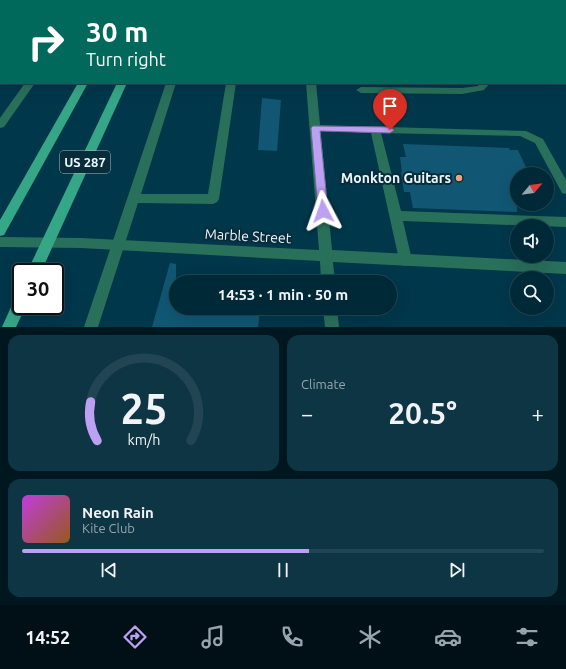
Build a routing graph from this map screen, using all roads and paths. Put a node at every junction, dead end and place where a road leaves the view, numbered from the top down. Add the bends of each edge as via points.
1 (29, 84) edge
2 (82, 84) edge
3 (122, 84) edge
4 (171, 84) edge
5 (231, 84) edge
6 (311, 84) edge
7 (484, 84) edge
8 (361, 90) dead end
9 (0, 125) edge
10 (316, 128) junction
11 (375, 130) junction
12 (566, 190) edge
13 (134, 198) junction
14 (396, 216) junction
15 (566, 222) edge
16 (0, 231) edge
17 (0, 242) edge
18 (48, 242) junction
19 (119, 246) junction
20 (326, 256) junction
21 (405, 260) junction
22 (38, 263) edge
23 (566, 268) edge
24 (327, 275) edge
25 (15, 315) edge
26 (331, 315) edge
27 (9, 327) edge
28 (91, 327) edge
29 (332, 327) edge

1 - 9 street
2 - 16 main road, US 287
3 - 18 main road, US 287
4 - 13 street
5 - 13 street via 213,199
6 - 10 street
7 - 8 street via 481,88 462,91
10 - 11 street
10 - 20 street
11 - 12 street via 522,134 540,141
11 - 14 street
13 - 19 street
14 - 15 street
14 - 21 street
17 - 18 street, Marble Street
18 - 19 street, Marble Street
18 - 22 main road, US 287
19 - 20 street, Marble Street
19 - 28 street
20 - 21 street, Marble Street
20 - 24 street
21 - 23 street, Marble Street
25 - 27 main road
26 - 29 street

